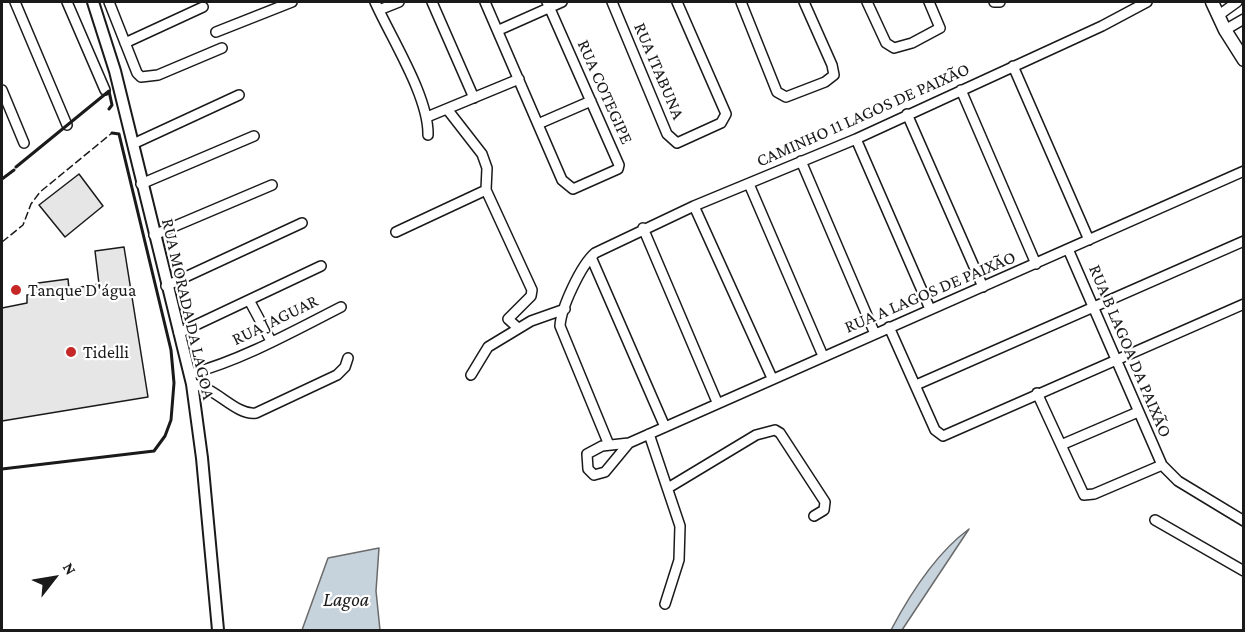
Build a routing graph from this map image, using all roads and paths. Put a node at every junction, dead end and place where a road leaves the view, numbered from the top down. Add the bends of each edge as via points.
1 (15, 2) edge
2 (67, 2) edge
3 (93, 2) edge
4 (109, 2) edge
5 (292, 2) edge
6 (399, 2) edge
7 (432, 2) edge
8 (485, 2) edge
9 (562, 2) edge
10 (612, 2) edge
11 (677, 2) edge
12 (741, 2) edge
13 (804, 2) edge
14 (867, 2) edge
15 (929, 2) edge
16 (994, 2) edge
17 (1000, 2) edge
18 (1147, 2) edge
19 (1212, 2) edge
20 (1237, 2) edge
21 (548, 4) edge
22 (377, 6) edge
23 (203, 7) dead end
24 (1219, 15) junction
25 (1244, 19) edge
26 (499, 30) junction
27 (1225, 30) junction
28 (216, 32) dead end
29 (125, 43) junction
30 (222, 48) dead end
31 (1244, 60) edge
32 (1013, 66) junction
33 (519, 80) junction
34 (2, 90) edge
35 (105, 90) dead end
36 (961, 90) junction
37 (239, 95) dead end
38 (474, 98) junction
39 (591, 101) junction
40 (447, 109) junction
41 (907, 114) junction
42 (427, 117) junction
43 (538, 124) junction
44 (67, 125) dead end
45 (428, 135) dead end
46 (254, 136) dead end
47 (856, 139) junction
48 (24, 143) dead end
49 (133, 144) junction
50 (801, 161) junction
51 (1244, 171) edge
52 (141, 184) junction
53 (272, 184) dead end
54 (749, 184) junction
55 (486, 190) junction
56 (694, 206) junction
57 (302, 224) dead end
58 (643, 228) junction
59 (396, 232) dead end
60 (154, 235) junction
61 (1089, 240) junction
62 (1244, 241) edge
63 (1068, 249) junction
64 (591, 256) junction
65 (1036, 264) junction
66 (321, 266) dead end
67 (166, 286) junction
68 (983, 287) junction
69 (249, 300) junction
70 (1244, 304) edge
71 (341, 307) dead end
72 (1093, 307) junction
73 (565, 309) junction
74 (930, 309) junction
75 (890, 327) junction
76 (518, 328) junction
77 (178, 333) junction
78 (875, 334) junction
79 (271, 341) junction
80 (823, 356) junction
81 (348, 358) dead end
82 (1116, 359) junction
83 (471, 375) dead end
84 (772, 378) junction
85 (191, 379) junction
86 (916, 385) junction
87 (1037, 393) junction
88 (717, 402) junction
89 (1138, 412) junction
90 (665, 426) junction
91 (649, 434) junction
92 (629, 443) junction
93 (609, 445) junction
94 (1061, 445) junction
95 (1162, 465) junction
96 (668, 488) junction
97 (814, 516) dead end
98 (1155, 520) dead end
99 (1244, 521) edge
100 (1244, 571) edge
101 (665, 604) dead end
102 (218, 630) edge

1 - 44 street
2 - 35 street
3 - 49 street, RUA MORADA DA LAGOA
4 - 29 street
5 - 28 street
6 - 22 street
7 - 38 street
8 - 26 street
9 - 21 street
10 - 11 street, RUA ITABUNA via 667,134 673,142 684,142 724,121 726,114
12 - 13 street via 777,92 786,98 834,75
14 - 15 street via 886,43 894,48 940,28
16 - 17 street
18 - 32 street, CAMINHO 11 LAGOS DE PAIXÃO
19 - 24 main road
20 - 24 street
21 - 26 street
21 - 39 street, RUA COTEGIPE
22 - 42 street
23 - 29 street
24 - 27 main road
25 - 27 street
26 - 33 street
27 - 31 main road
29 - 30 street via 139,76 144,78
32 - 36 street, CAMINHO 11 LAGOS DE PAIXÃO
32 - 61 street
33 - 38 street
33 - 43 street
34 - 48 street
36 - 41 street, CAMINHO 11 LAGOS DE PAIXÃO
36 - 65 street
37 - 49 street
38 - 40 street
39 - 43 street
39 - 43 street, RUA COTEGIPE via 619,165 591,183 573,189 565,184
40 - 42 street
40 - 55 street via 482,154 487,168
41 - 47 street, CAMINHO 11 LAGOS DE PAIXÃO
41 - 68 street
42 - 45 street
46 - 52 street
47 - 50 street, CAMINHO 11 LAGOS DE PAIXÃO
47 - 74 street
49 - 52 street, RUA MORADA DA LAGOA
50 - 54 street, CAMINHO 11 LAGOS DE PAIXÃO
50 - 78 street
51 - 61 street, RUA A LAGOS DE PAIXÃO
52 - 60 street, RUA MORADA DA LAGOA
53 - 60 street
54 - 56 street, CAMINHO 11 LAGOS DE PAIXÃO
54 - 80 street
55 - 59 street
55 - 76 street via 532,292 508,319
56 - 58 street, CAMINHO 11 LAGOS DE PAIXÃO
56 - 84 street
57 - 67 street
58 - 64 street, CAMINHO 11 LAGOS DE PAIXÃO
58 - 88 street
60 - 67 street, RUA MORADA DA LAGOA
61 - 63 street, RUA A LAGOS DE PAIXÃO
62 - 72 street
63 - 65 street, RUA A LAGOS DE PAIXÃO
63 - 72 street, RUA B LAGOA DA PAIXÃO
64 - 73 street
64 - 90 street
65 - 68 street, RUA A LAGOS DE PAIXÃO
66 - 69 street
67 - 77 street, RUA MORADA DA LAGOA
68 - 74 street, RUA A LAGOS DE PAIXÃO
69 - 77 street
69 - 79 street
70 - 82 street
71 - 79 street, RUA JAGUAR
72 - 82 street, RUA B LAGOA DA PAIXÃO
72 - 86 street
73 - 76 street
73 - 93 street via 561,321 563,337
74 - 75 street, RUA A LAGOS DE PAIXÃO
75 - 78 street, RUA A LAGOS DE PAIXÃO
75 - 86 street
76 - 83 street via 486,349
77 - 85 street, RUA MORADA DA LAGOA
78 - 80 street, RUA A LAGOS DE PAIXÃO
79 - 85 street, RUA JAGUAR
80 - 84 street, RUA A LAGOS DE PAIXÃO
81 - 85 street via 337,375 256,413 245,413
82 - 87 street
82 - 89 street, RUA B LAGOA DA PAIXÃO
84 - 88 street, RUA A LAGOS DE PAIXÃO
85 - 102 street, RUA MORADA DA LAGOA
86 - 87 street via 937,434 943,436
87 - 94 street
88 - 90 street, RUA A LAGOS DE PAIXÃO
89 - 94 street
89 - 95 street, RUA B LAGOA DA PAIXÃO
90 - 91 street, RUA A LAGOS DE PAIXÃO
91 - 92 street, RUA A LAGOS DE PAIXÃO
91 - 96 street
92 - 93 street, RUA A LAGOS DE PAIXÃO
92 - 93 street, RUA A LAGOS DE PAIXÃO via 605,472 594,475 587,467 587,454
94 - 95 street via 1082,493 1087,496
95 - 99 street via 1178,482
96 - 97 street via 756,435 775,430 825,502 824,510
96 - 101 street via 681,540
98 - 100 street

